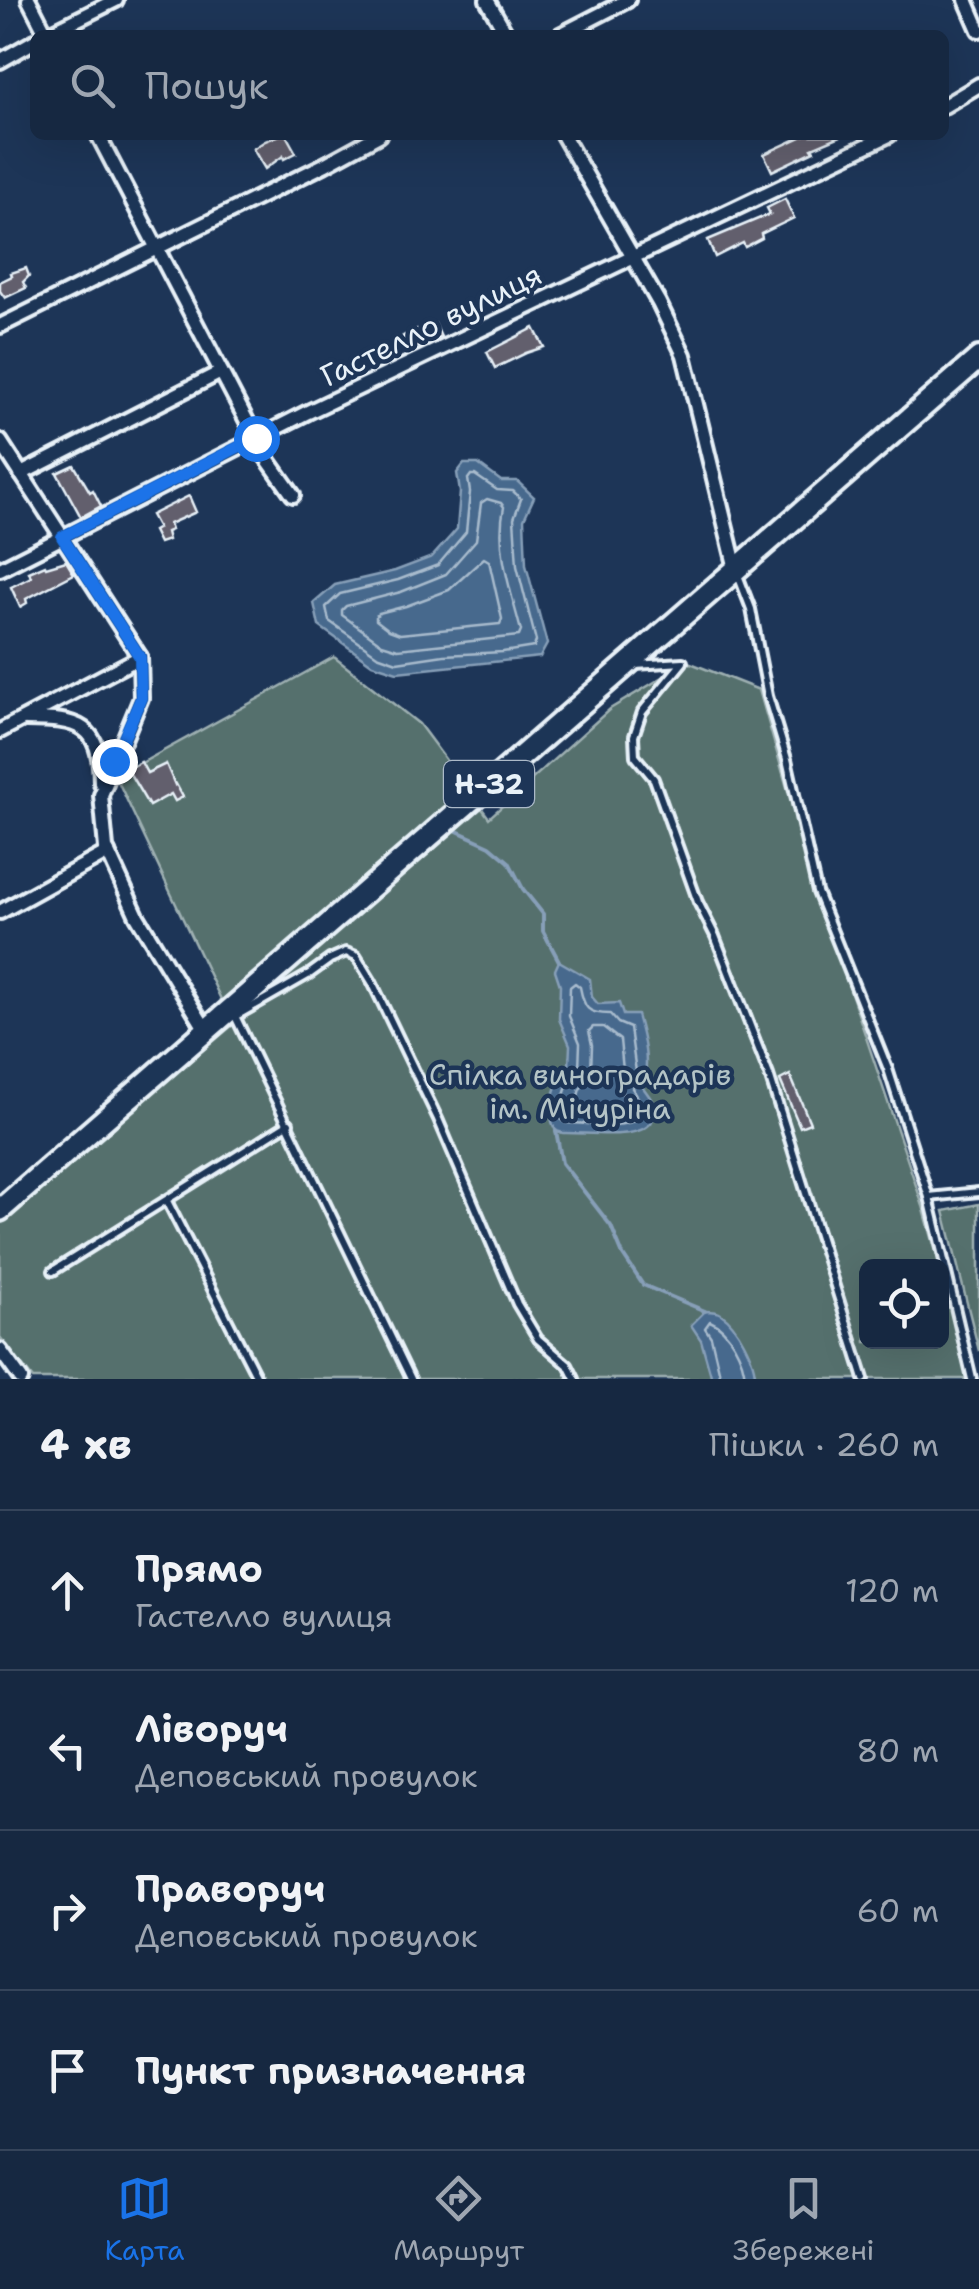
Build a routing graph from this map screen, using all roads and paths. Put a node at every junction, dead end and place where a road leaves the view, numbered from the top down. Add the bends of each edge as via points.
1 (30, 0) edge
2 (116, 0) edge
3 (487, 0) edge
4 (628, 0) edge
5 (966, 0) edge
6 (44, 30) edge
7 (56, 30) edge
8 (504, 30) edge
9 (570, 30) edge
10 (979, 30) edge
11 (30, 44) edge
12 (0, 61) edge
13 (979, 85) edge
14 (949, 103) edge
15 (101, 140) edge
16 (370, 140) edge
17 (567, 140) edge
18 (878, 140) edge
19 (156, 248) junction
20 (632, 256) junction
21 (0, 326) edge
22 (979, 358) edge
23 (221, 372) junction
24 (256, 438) junction
25 (0, 441) edge
26 (21, 474) junction
27 (293, 495) dead end
28 (62, 537) junction
29 (736, 569) junction
30 (0, 570) edge
31 (140, 657) junction
32 (625, 666) junction
33 (24, 719) junction
34 (0, 731) edge
35 (101, 794) junction
36 (108, 852) junction
37 (0, 912) edge
38 (234, 1012) junction
39 (206, 1030) junction
40 (288, 1124) junction
41 (979, 1192) edge
42 (928, 1198) junction
43 (168, 1200) junction
44 (0, 1210) edge
45 (53, 1271) dead end
46 (0, 1350) edge
47 (21, 1379) edge
48 (258, 1379) edge
49 (411, 1379) edge
50 (575, 1379) edge
51 (864, 1379) edge
52 (972, 1379) edge

1 - 6 street
2 - 7 street
3 - 8 street
4 - 9 street
5 - 10 street
11 - 12 street
13 - 14 street
15 - 19 street
16 - 19 street
17 - 20 street
18 - 20 street, Гастелло вулиця
19 - 21 street
19 - 23 street
20 - 24 street, Гастелло вулиця
20 - 29 street via 684,355
22 - 29 main road, Н-32
23 - 24 street
23 - 26 street
24 - 27 street
24 - 28 street, Гастелло вулиця
25 - 26 street
26 - 28 street
28 - 30 street, Гастелло вулиця
28 - 31 street
29 - 32 main road, Н-32
29 - 42 lane via 817,892 881,1051
31 - 33 street
31 - 35 street via 141,698
32 - 38 main road, Н-32
32 - 51 lane via 682,662 642,712 635,756 654,779 769,1075
33 - 34 street
33 - 35 street via 63,719 89,732 101,755
35 - 36 street
36 - 37 street
36 - 39 street via 137,916
38 - 39 main road, Н-32
38 - 40 lane
38 - 50 lane via 330,958 356,956 438,1119 517,1304
39 - 44 main road, Н-32
40 - 43 lane
40 - 49 lane
41 - 42 lane
42 - 52 lane
43 - 45 lane
43 - 48 lane
46 - 47 street

